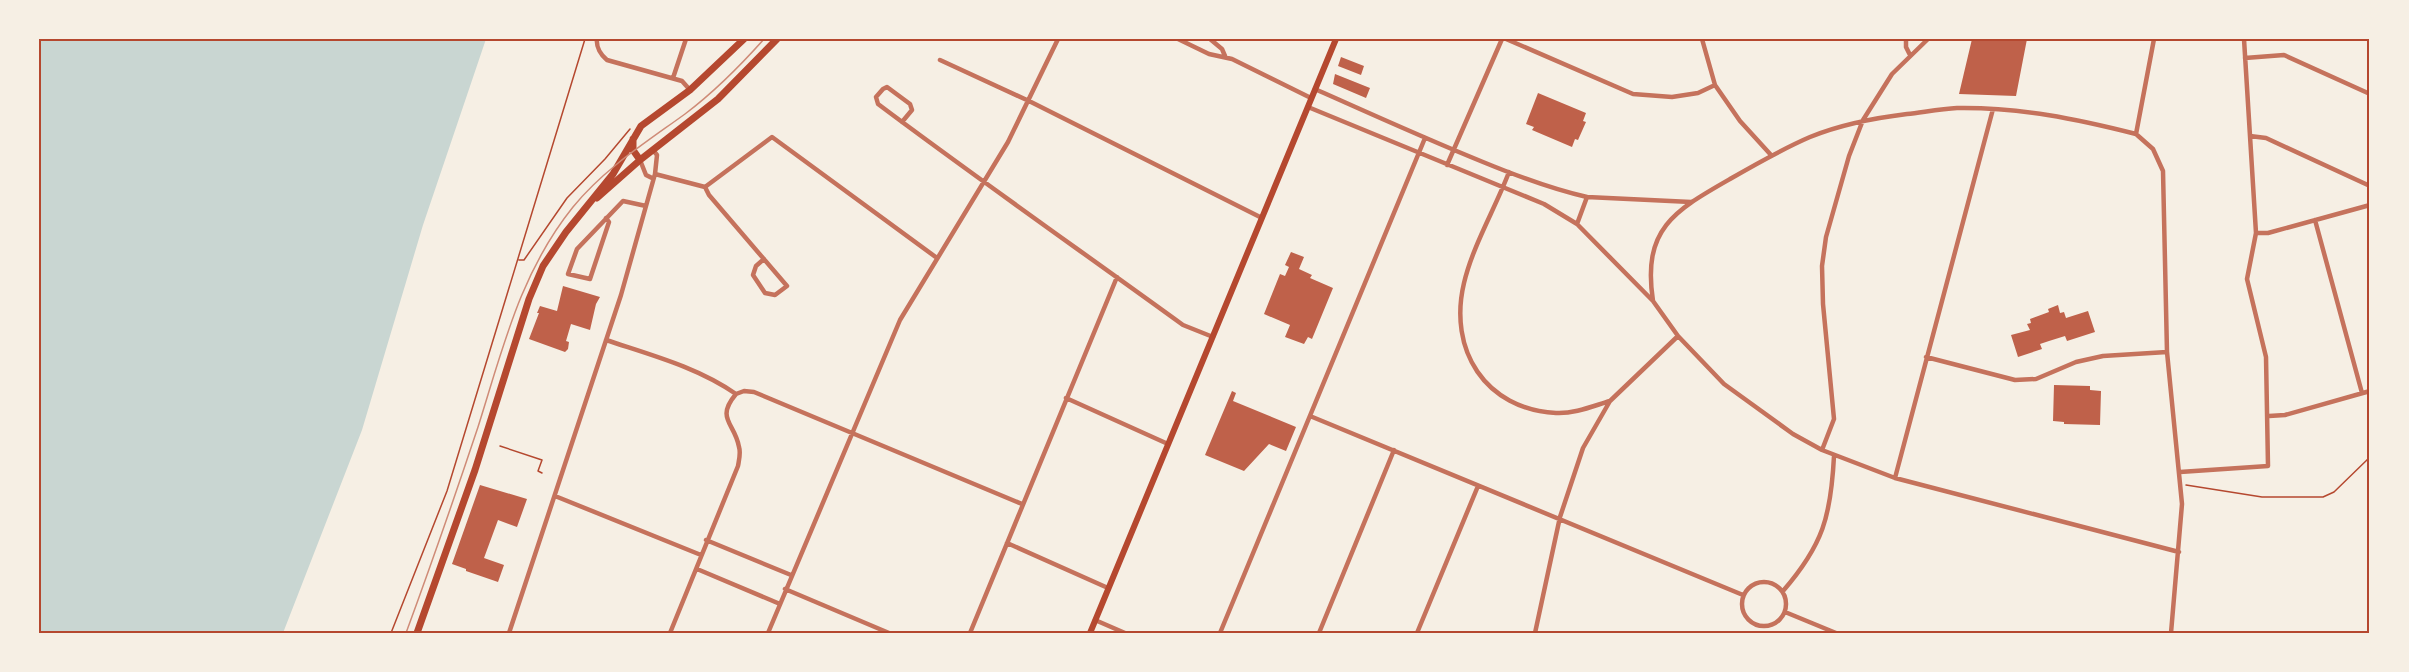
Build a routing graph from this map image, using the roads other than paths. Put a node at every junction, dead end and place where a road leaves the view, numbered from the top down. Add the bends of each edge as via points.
1 (597, 39) edge
2 (686, 39) edge
3 (744, 39) edge
4 (777, 39) edge
5 (1058, 39) edge
6 (1178, 39) edge
7 (1210, 39) edge
8 (1336, 39) edge
9 (1504, 39) edge
10 (1702, 39) edge
11 (1906, 39) edge
12 (1928, 39) edge
13 (2154, 39) edge
14 (2244, 39) edge
15 (1910, 55) junction
16 (1225, 56) junction
17 (2246, 58) junction
18 (940, 60) dead end
19 (673, 78) junction
20 (1715, 85) junction
21 (1315, 89) junction
22 (690, 90) junction
23 (2370, 94) edge
24 (1311, 98) junction
25 (1029, 101) junction
26 (1308, 107) junction
27 (1993, 108) junction
28 (1863, 120) junction
29 (902, 123) junction
30 (2136, 134) junction
31 (2250, 136) junction
32 (1425, 138) junction
33 (633, 139) junction
34 (653, 150) junction
35 (1452, 150) junction
36 (1419, 153) junction
37 (1771, 155) junction
38 (640, 160) junction
39 (1447, 165) junction
40 (1509, 172) junction
41 (654, 176) junction
42 (985, 182) junction
43 (705, 186) junction
44 (2370, 186) edge
45 (1503, 188) junction
46 (1587, 197) junction
47 (593, 201) junction
48 (1691, 202) junction
49 (2370, 205) edge
50 (646, 206) junction
51 (606, 218) junction
52 (1262, 218) junction
53 (2315, 220) junction
54 (1577, 224) junction
55 (2256, 233) junction
56 (937, 258) junction
57 (764, 259) junction
58 (1117, 277) junction
59 (1653, 301) junction
60 (1213, 336) junction
61 (1678, 336) junction
62 (606, 340) junction
63 (2168, 352) junction
64 (1926, 357) junction
65 (2370, 391) edge
66 (2362, 393) junction
67 (736, 394) junction
68 (1066, 398) junction
69 (1610, 401) junction
70 (1311, 416) junction
71 (2269, 416) junction
72 (851, 433) junction
73 (1168, 444) junction
74 (1394, 450) junction
75 (1822, 450) junction
76 (1834, 456) junction
77 (2180, 472) junction
78 (1895, 477) junction
79 (1478, 486) junction
80 (555, 496) junction
81 (1022, 504) junction
82 (1560, 517) junction
83 (706, 540) junction
84 (1007, 543) junction
85 (2179, 552) junction
86 (701, 555) junction
87 (697, 570) junction
88 (791, 575) junction
89 (1108, 588) junction
90 (785, 589) junction
91 (1783, 591) junction
92 (1743, 595) junction
93 (780, 604) junction
94 (1785, 612) junction
95 (1095, 620) junction
96 (872, 626) junction
97 (417, 633) edge
98 (509, 633) edge
99 (669, 633) edge
100 (768, 633) edge
101 (869, 633) edge
102 (889, 633) edge
103 (970, 633) edge
104 (1090, 633) edge
105 (1125, 633) edge
106 (1220, 633) edge
107 (1319, 633) edge
108 (1417, 633) edge
109 (1535, 633) edge
110 (1836, 633) edge
111 (2171, 633) edge

1 - 19 street via 607,60
2 - 19 street
3 - 22 main road
4 - 34 main road via 718,99
5 - 25 street
6 - 16 street via 1209,54
7 - 16 street
8 - 21 main road
9 - 20 street via 1633,93 1672,97 1698,93
9 - 35 street
10 - 20 street
11 - 15 street
12 - 15 street
13 - 30 street
14 - 17 street
15 - 28 street
16 - 24 street
17 - 23 street via 2284,55
17 - 31 street
18 - 25 street
19 - 22 street
20 - 37 street
21 - 24 main road
21 - 32 street
22 - 33 main road via 641,126
24 - 26 main road
25 - 42 street
25 - 52 street
26 - 36 street
26 - 52 main road
27 - 28 street via 1954,108
27 - 30 street via 2073,118
27 - 64 street
28 - 37 street via 1811,136
28 - 75 street via 1826,237 1822,267 1834,419
29 - 29 street via 878,104 876,97 882,89 887,87 910,104 912,110
29 - 42 street
30 - 63 street via 2153,149 2163,171
31 - 44 street via 2266,138
31 - 55 street
32 - 35 street
32 - 36 street
33 - 38 main road via 633,150
33 - 47 main road
34 - 38 main road
34 - 41 street via 657,155
35 - 39 street
35 - 40 street
36 - 39 street
36 - 70 street
37 - 48 street
38 - 41 street via 646,175
38 - 47 main road
39 - 45 street
40 - 45 street
40 - 46 street via 1553,190
41 - 43 street
41 - 50 street
42 - 56 street
42 - 58 street
43 - 56 street via 772,137
43 - 57 street
45 - 54 street via 1544,204
45 - 69 street via 1464,282 1460,329 1466,353 1478,374 1495,391 1533,409 1557,413
46 - 48 street
46 - 54 street
47 - 97 main road via 566,232 537,278
48 - 59 street via 1667,223 1657,240 1650,280
49 - 53 street
50 - 51 street via 623,201
50 - 62 street
51 - 51 street via 578,249 568,274 590,279 609,222
52 - 60 main road
53 - 55 street
53 - 66 street
54 - 59 street
55 - 71 street via 2247,279 2266,357
56 - 72 street via 900,320
57 - 57 street via 787,286 775,295 765,293 753,275
58 - 60 street via 1183,325
58 - 68 street
59 - 61 street
60 - 73 main road
61 - 69 street
61 - 75 street via 1732,390
62 - 67 street via 686,367
62 - 80 street
63 - 64 street via 2103,356 2076,362 2036,379 2015,380
63 - 77 street
64 - 78 street
65 - 66 street
66 - 71 street
67 - 72 street via 754,393
67 - 83 street via 726,412 740,446 738,466
68 - 73 street
68 - 81 street
69 - 82 street via 1583,448
70 - 74 street
70 - 106 street
71 - 77 street via 2268,466
72 - 81 street
72 - 88 street
73 - 89 main road
74 - 79 street
74 - 107 street
75 - 76 street
76 - 78 street
76 - 91 street via 1828,515 1804,567
77 - 85 street
78 - 85 street
79 - 82 street
79 - 108 street
80 - 86 street
80 - 98 street
81 - 84 street
82 - 92 street
82 - 109 street
83 - 86 street
83 - 88 street
84 - 89 street
84 - 103 street
85 - 111 street
86 - 87 street
87 - 93 street
87 - 99 street
88 - 90 street
89 - 95 main road
90 - 93 street
90 - 96 street
91 - 92 street via 1762,581
91 - 94 street
92 - 94 street via 1742,610 1752,623 1767,626
93 - 100 street
94 - 110 street
95 - 104 main road
95 - 105 street
96 - 101 street
96 - 102 street

